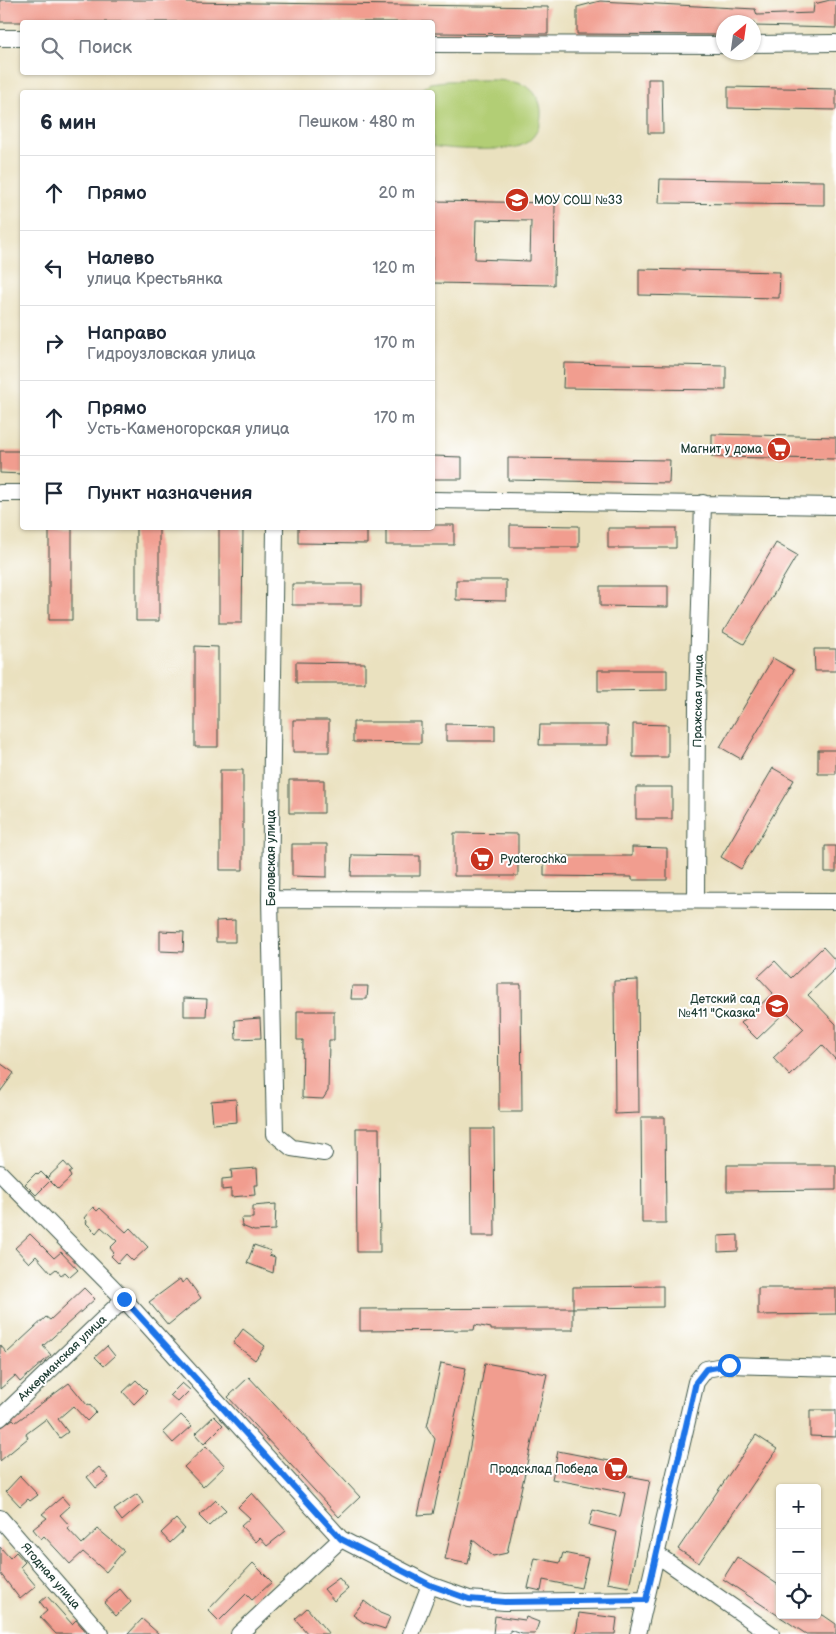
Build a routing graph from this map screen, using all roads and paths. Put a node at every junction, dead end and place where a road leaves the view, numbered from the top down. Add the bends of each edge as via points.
1 (0, 38) edge
2 (20, 38) edge
3 (836, 43) edge
4 (435, 44) edge
5 (761, 44) edge
6 (716, 45) edge
7 (0, 493) edge
8 (20, 493) edge
9 (435, 500) edge
10 (703, 503) junction
11 (836, 506) edge
12 (275, 530) edge
13 (270, 899) junction
14 (696, 899) junction
15 (836, 901) edge
16 (324, 1153) dead end
17 (0, 1173) edge
18 (124, 1299) junction
19 (836, 1368) edge
20 (0, 1418) edge
21 (0, 1518) edge
22 (341, 1539) junction
23 (656, 1554) junction
24 (430, 1585) junction
25 (646, 1600) junction
26 (101, 1634) edge
27 (240, 1634) edge
28 (411, 1634) edge
29 (638, 1634) edge
30 (772, 1634) edge

1 - 2 street
3 - 5 street
4 - 6 street
7 - 8 street
9 - 10 street
10 - 11 street
10 - 14 street, Пражская улица
12 - 13 street, Беловская улица
13 - 14 street
13 - 16 street, Беловская улица via 275,1134 292,1148
14 - 15 street
17 - 18 street
18 - 20 street, Аккерманская улица
18 - 22 street
19 - 23 street via 729,1365 706,1369 696,1382
21 - 26 street, Ягодная улица
22 - 24 street
22 - 27 street
23 - 25 street
23 - 30 street
24 - 25 street via 469,1599 505,1602
24 - 28 street
25 - 29 street

